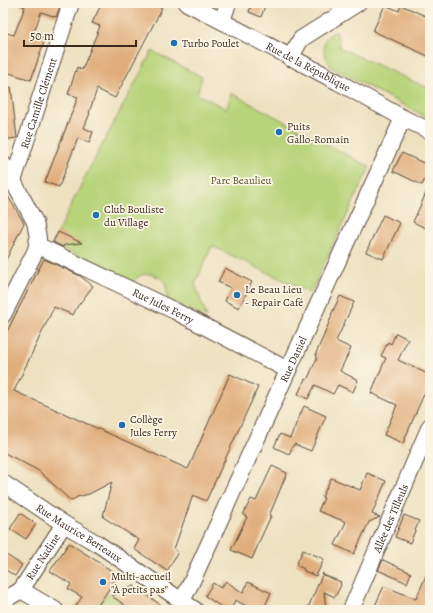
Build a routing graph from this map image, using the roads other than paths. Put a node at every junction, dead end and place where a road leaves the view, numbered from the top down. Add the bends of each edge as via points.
1 (72, 3) edge
2 (187, 3) edge
3 (228, 3) edge
4 (358, 3) edge
5 (222, 21) junction
6 (290, 58) junction
7 (403, 118) junction
8 (430, 131) edge
9 (3, 164) edge
10 (13, 181) junction
11 (38, 245) junction
12 (3, 315) edge
13 (288, 370) junction
14 (430, 426) edge
15 (3, 483) edge
16 (64, 524) junction
17 (21, 590) junction
18 (3, 601) edge
19 (182, 601) junction
20 (55, 610) edge
21 (195, 610) edge
22 (350, 610) edge

1 - 10 street, Rue Camille Clément
2 - 5 street, Rue de la République
3 - 5 street
4 - 6 street via 300,39
5 - 6 street, Rue de la République
6 - 7 street, Rue de la République
7 - 8 street, Rue de la République
7 - 13 street, Rue Daniel
9 - 10 street
10 - 11 street via 35,222
11 - 12 street
11 - 13 street, Rue Jules Ferry
13 - 19 street, Rue Daniel
14 - 22 street, Allée des Tilleuls
15 - 16 street, Rue Maurice Berteaux
16 - 17 street, Rue Nadine
16 - 19 street, Rue Maurice Berteaux
17 - 18 street, Rue Nadine
17 - 20 street, Rue Nadine
19 - 21 street, Rue Maurice Berteaux

